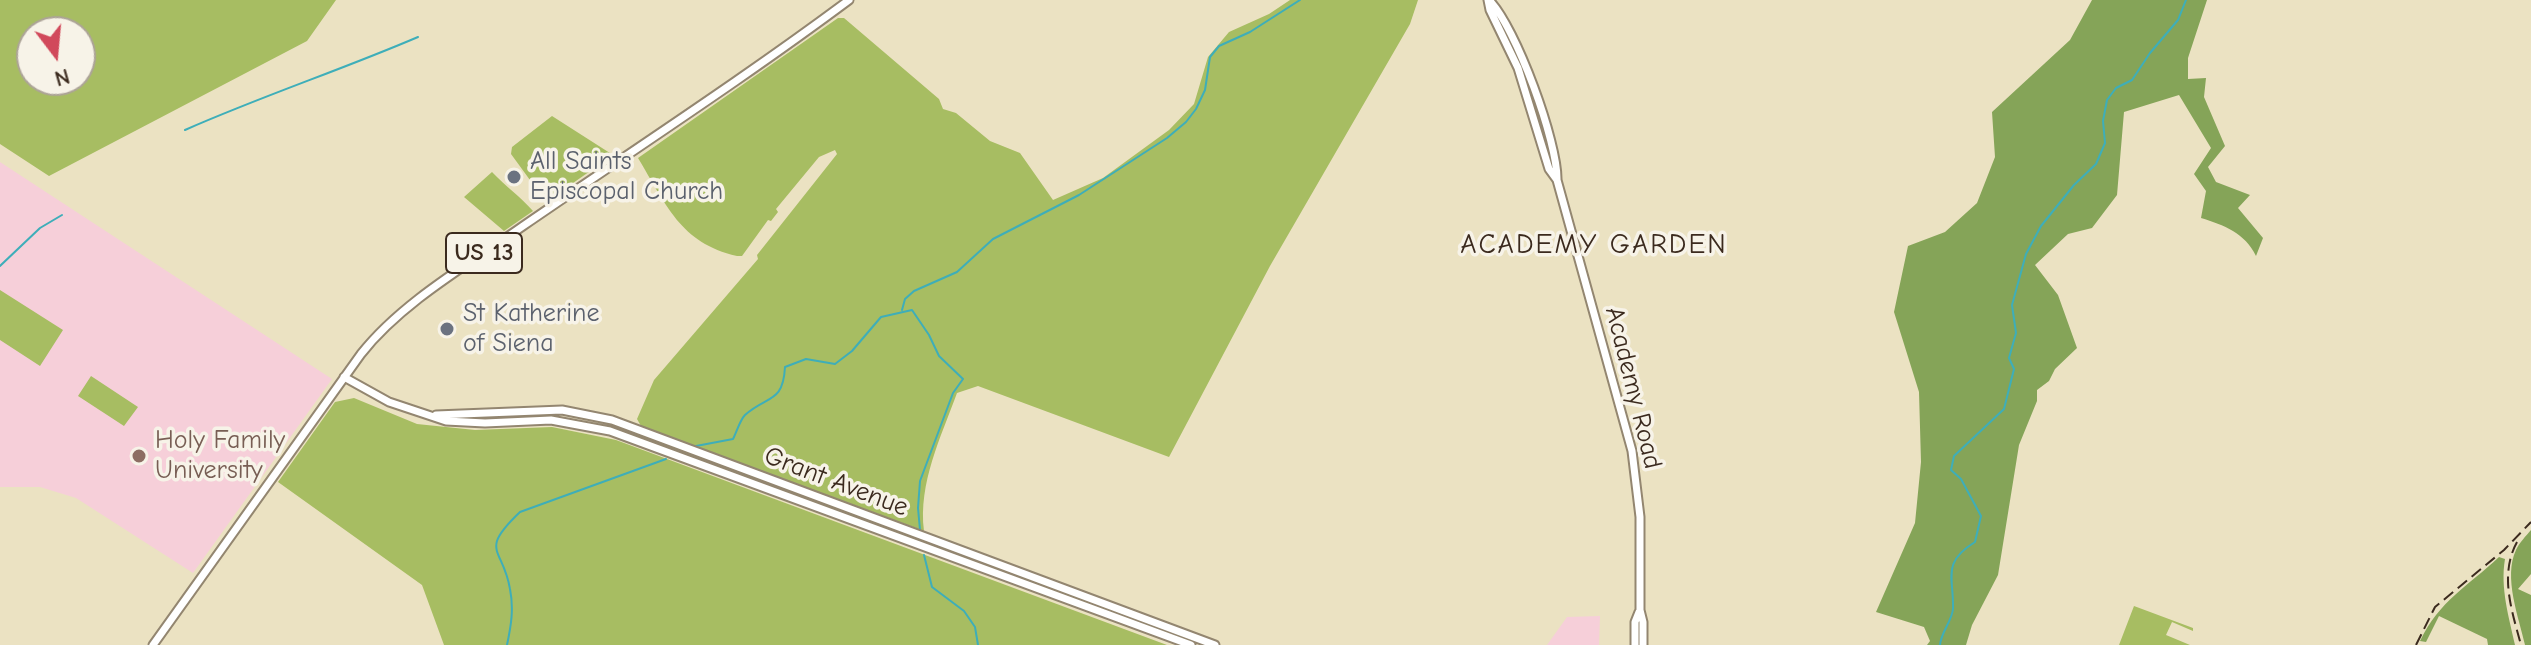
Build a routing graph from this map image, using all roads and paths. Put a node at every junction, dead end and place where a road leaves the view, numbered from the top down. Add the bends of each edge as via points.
1 (849, 0) edge
2 (1488, 0) edge
3 (344, 377) junction
4 (434, 415) junction
5 (1640, 610) junction
6 (153, 645) edge
7 (1191, 645) edge
8 (1215, 645) edge
9 (1635, 645) edge
10 (1643, 645) edge

1 - 3 main road, US 13 via 403,311
2 - 5 main road, Academy Road via 1557,180 1632,451 1640,517
3 - 4 main road, Grant Avenue via 389,402
3 - 6 main road, US 13
4 - 7 main road, Grant Avenue via 470,423 551,420 610,431
4 - 8 main road, Grant Avenue via 589,413
5 - 9 main road, Academy Road
5 - 10 main road, Academy Road

